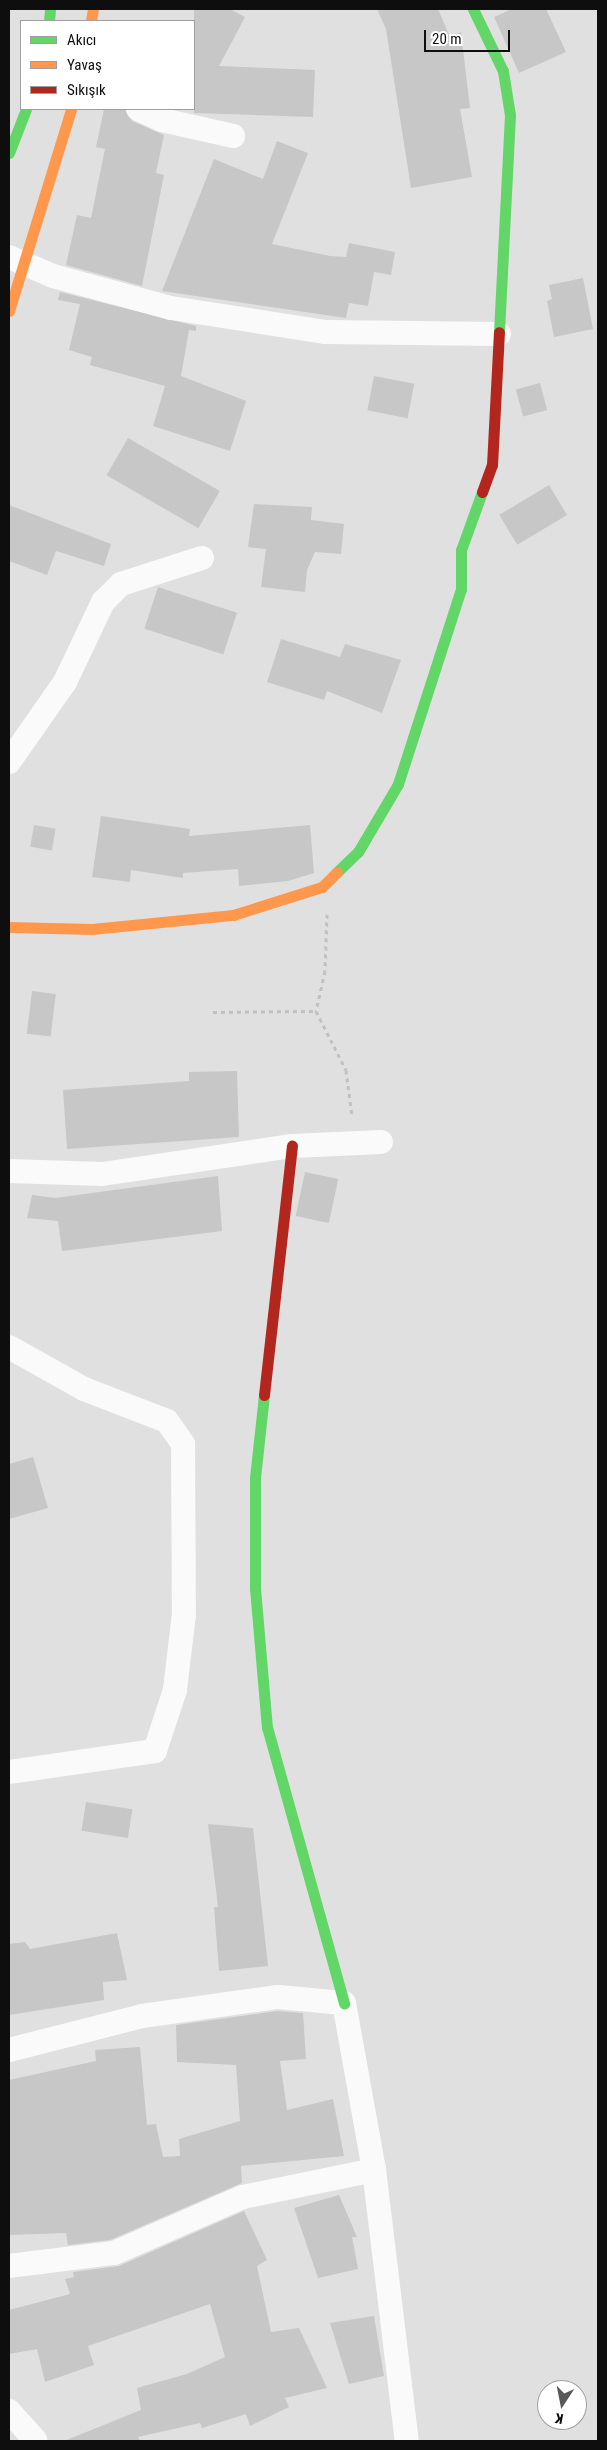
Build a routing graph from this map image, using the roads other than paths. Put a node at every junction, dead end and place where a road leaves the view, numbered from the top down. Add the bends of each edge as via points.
1 (473, 9) edge
2 (26, 110) edge
3 (71, 110) edge
4 (140, 110) edge
5 (233, 136) dead end
6 (9, 153) edge
7 (17, 261) edge
8 (9, 311) edge
9 (499, 334) junction
10 (202, 558) dead end
11 (9, 762) edge
12 (9, 927) edge
13 (381, 1142) dead end
14 (292, 1146) junction
15 (9, 1172) edge
16 (9, 1348) edge
17 (9, 1772) edge
18 (344, 2004) junction
19 (9, 2050) edge
20 (374, 2170) junction
21 (9, 2266) edge
22 (9, 2411) edge
23 (36, 2441) edge
24 (407, 2441) edge

1 - 9 street via 503,71 510,115
2 - 6 street
3 - 7 street
4 - 5 street via 162,120
7 - 8 street
7 - 9 street via 171,308 326,332
9 - 12 street via 492,465 462,550 458,598 398,784 358,852 322,887 233,915 92,930
10 - 11 street via 120,584 103,602 64,682
13 - 14 street
14 - 15 street via 102,1174
14 - 18 street via 255,1478 255,1588 267,1727 310,1894
16 - 17 street via 84,1389 167,1421 183,1444 184,1604 175,1690 154,1751
18 - 19 street via 278,1997 162,2013
18 - 20 street
20 - 21 street via 243,2197 114,2253
20 - 24 street
22 - 23 street

